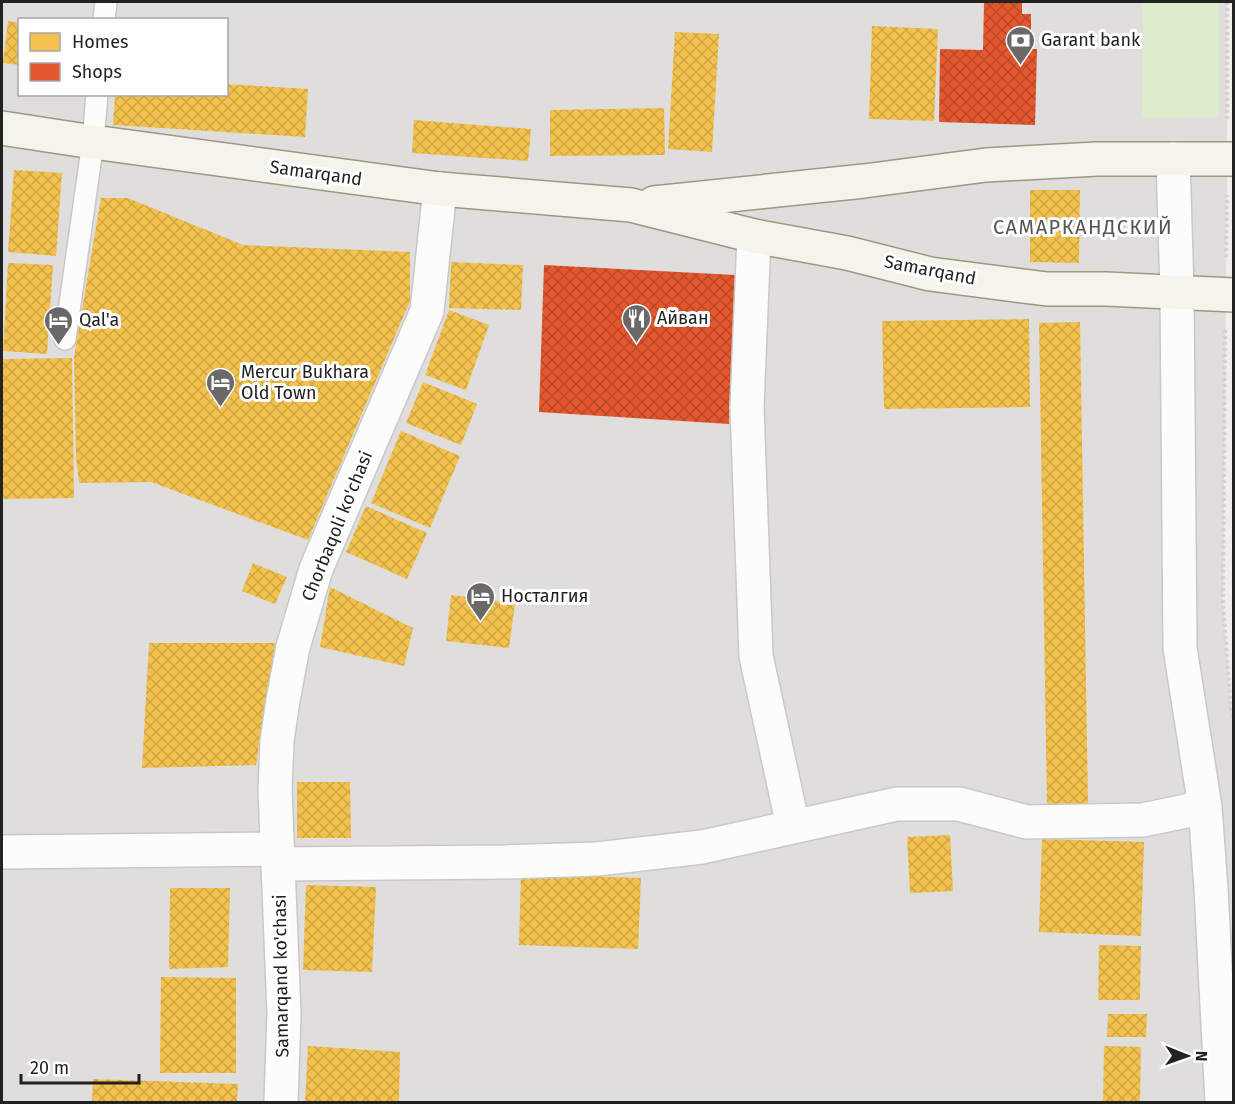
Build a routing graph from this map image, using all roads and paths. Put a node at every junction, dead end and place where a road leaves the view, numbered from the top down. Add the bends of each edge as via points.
1 (106, 2) edge
2 (1227, 2) edge
3 (104, 18) edge
4 (97, 96) edge
5 (1227, 124) dead end
6 (2, 128) edge
7 (93, 142) junction
8 (1173, 159) junction
9 (1233, 159) edge
10 (440, 189) junction
11 (1227, 195) dead end
12 (631, 205) junction
13 (754, 236) junction
14 (1177, 291) junction
15 (1228, 295) edge
16 (65, 339) dead end
17 (1233, 719) edge
18 (1205, 807) junction
19 (793, 826) junction
20 (2, 852) edge
21 (278, 856) junction
22 (281, 1102) edge
23 (1222, 1102) edge

1 - 3 lane
2 - 5 path
4 - 7 lane
6 - 7 street, Samarqand
7 - 10 street, Samarqand
7 - 16 lane
8 - 9 street, Samarqand
8 - 12 street, Samarqand via 986,165
8 - 14 street
10 - 12 street, Samarqand
10 - 21 street, Chorbaqoli ko'chasi via 427,311 316,570 292,647 277,741
11 - 15 path
12 - 13 street, Samarqand
13 - 14 street, Samarqand via 847,253 930,274 1047,289
13 - 19 street via 747,407 756,656
14 - 15 street, Samarqand
14 - 18 street via 1180,648
15 - 17 path via 1223,603
18 - 19 street via 1143,820 1027,822 959,804 897,804
18 - 23 street
19 - 21 street via 702,847 597,859 504,862
20 - 21 street
21 - 22 street, Samarqand ko'chasi via 284,1014

